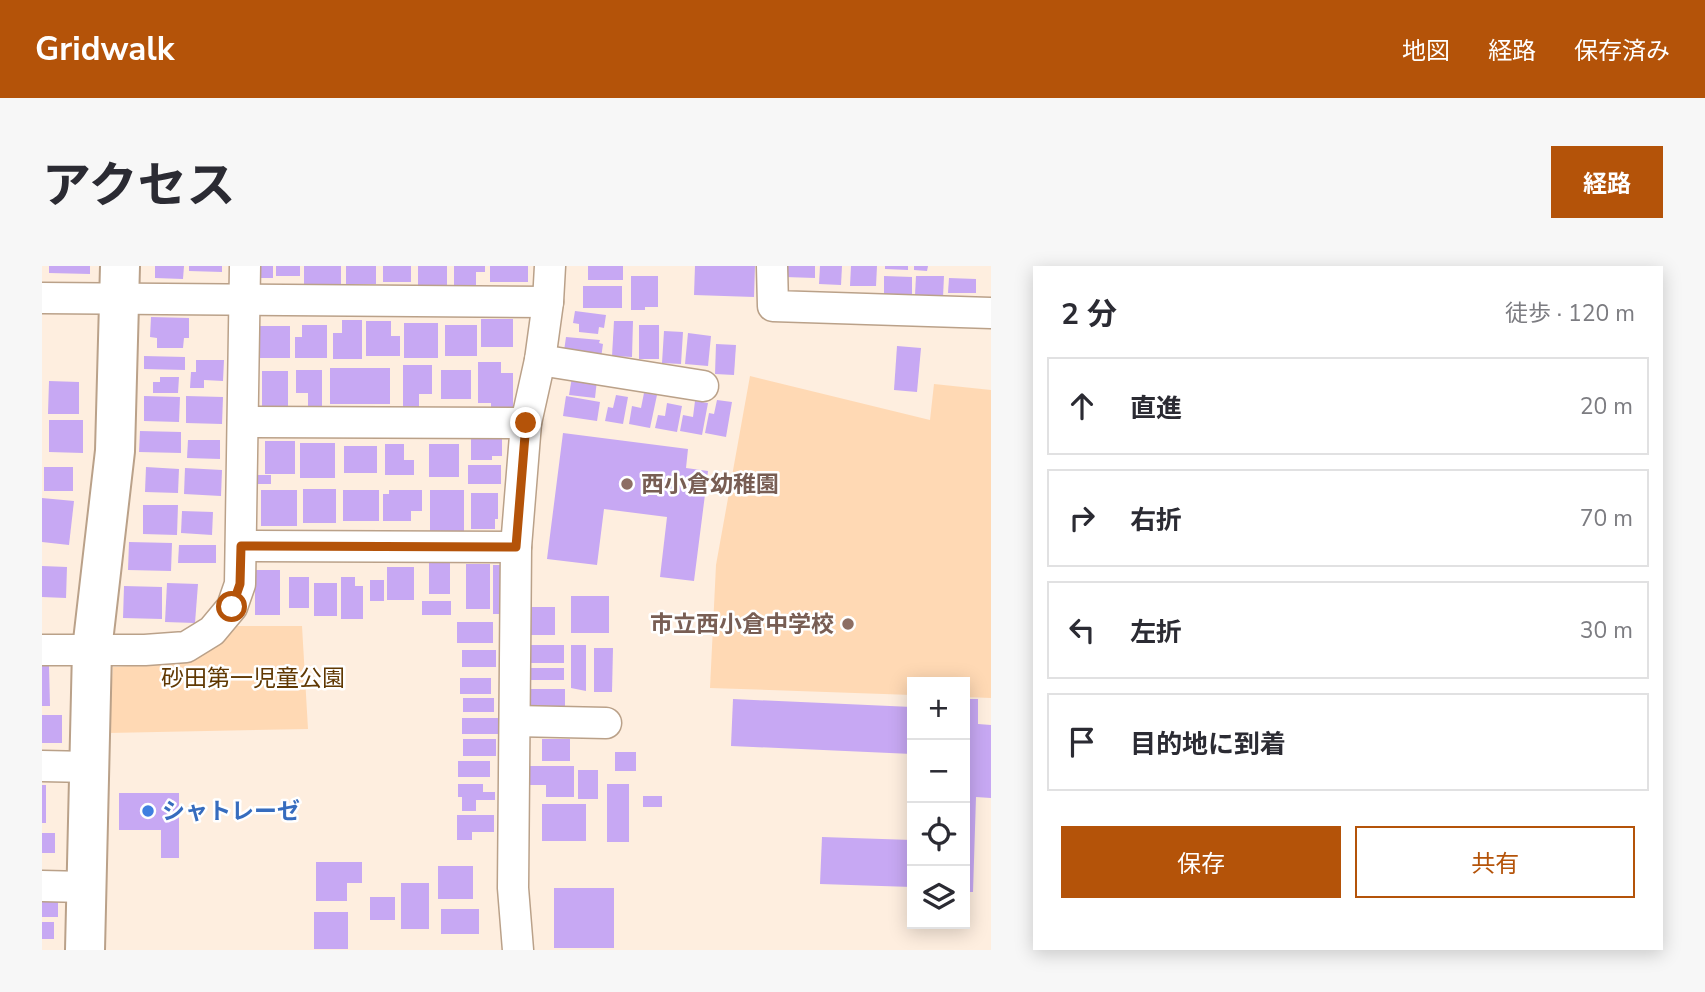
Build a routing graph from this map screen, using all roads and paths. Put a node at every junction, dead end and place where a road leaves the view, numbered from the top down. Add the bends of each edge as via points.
1 (246, 266) edge
2 (550, 266) edge
3 (772, 266) edge
4 (120, 283) edge
5 (42, 298) edge
6 (244, 300) junction
7 (548, 302) junction
8 (991, 313) edge
9 (540, 360) junction
10 (703, 386) dead end
11 (243, 422) junction
12 (526, 423) junction
13 (241, 546) junction
14 (516, 547) junction
15 (42, 650) edge
16 (92, 650) junction
17 (515, 721) junction
18 (606, 723) dead end
19 (42, 766) edge
20 (89, 767) junction
21 (42, 886) edge
22 (85, 887) junction
23 (85, 950) edge
24 (518, 950) edge

1 - 6 street
2 - 7 street
3 - 8 street via 773,306
4 - 5 street
4 - 6 street
4 - 16 street via 115,451
6 - 7 street
6 - 11 street
7 - 9 street
9 - 10 street
9 - 12 street
11 - 12 street
11 - 13 street
12 - 14 street
13 - 14 street
13 - 16 street via 240,584 232,607 212,631 186,647
14 - 17 street
15 - 16 street
16 - 20 street
17 - 18 street
17 - 24 street via 513,887
19 - 20 street
20 - 22 street
21 - 22 street
22 - 23 street

